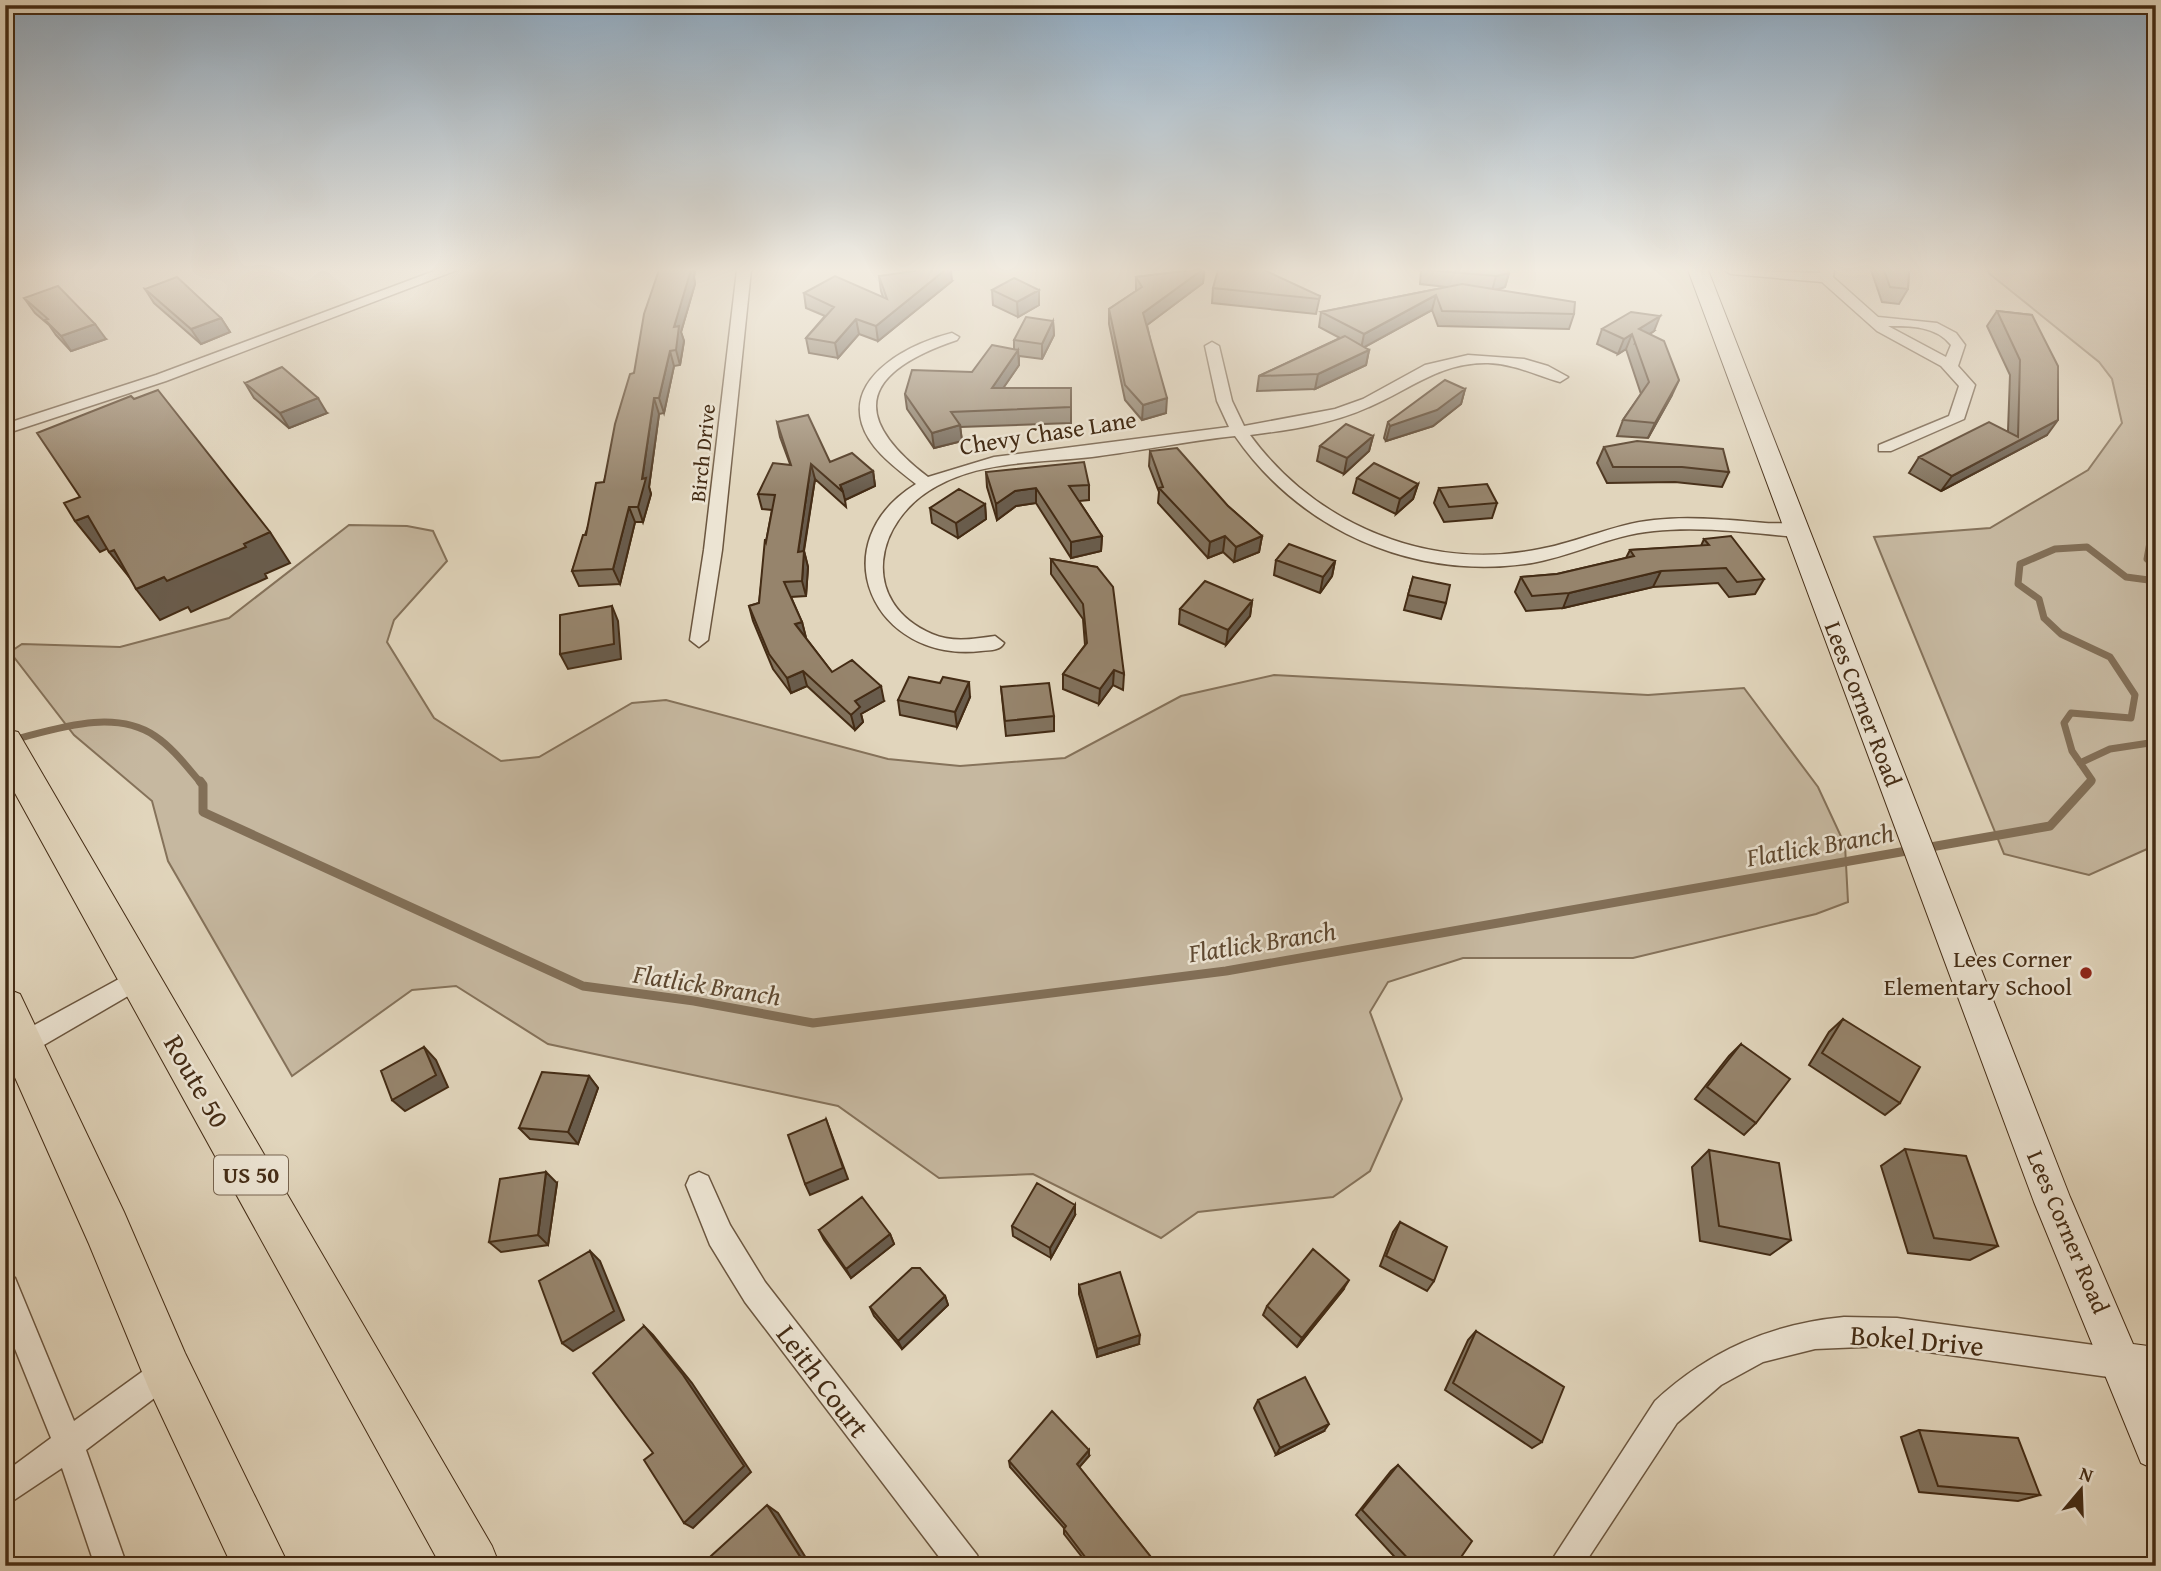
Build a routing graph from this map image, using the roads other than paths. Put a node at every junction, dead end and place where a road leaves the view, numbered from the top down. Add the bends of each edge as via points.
1 (254, 343) edge
2 (736, 343) edge
3 (937, 343) edge
4 (1726, 343) edge
5 (1911, 343) edge
6 (1957, 343) edge
7 (1212, 346) dead end
8 (1951, 368) junction
9 (1560, 377) dead end
10 (5, 429) edge
11 (1239, 431) junction
12 (1885, 448) dead end
13 (928, 484) junction
14 (1797, 531) junction
15 (699, 640) dead end
16 (995, 643) dead end
17 (5, 741) edge
18 (139, 978) junction
19 (11, 1035) edge
20 (699, 1185) dead end
21 (5, 1288) edge
22 (2139, 1366) edge
23 (167, 1371) junction
24 (69, 1445) junction
25 (2156, 1448) edge
26 (5, 1491) edge
27 (111, 1566) edge
28 (261, 1566) edge
29 (472, 1566) edge
30 (966, 1566) edge
31 (1564, 1566) edge

1 - 10 street
2 - 15 street, Birch Drive
3 - 13 street via 900,359 879,378 868,414 882,445
4 - 14 street, Lees Corner Road
5 - 8 street
6 - 8 street
7 - 11 street via 1227,408
8 - 12 street via 1967,385 1956,419
9 - 11 street, Chevy Chase Lane via 1510,360 1464,360 1430,368 1340,412
11 - 13 street, Chevy Chase Lane via 1004,459
11 - 14 street via 1270,472 1317,513 1368,538 1433,556 1524,558 1655,525
13 - 16 street, Chevy Chase Lane via 894,512 876,542 872,558 880,599 902,626 924,641 963,648
14 - 22 street, Lees Corner Road via 2053,1202
17 - 18 highway, Route 50 / US 50
18 - 19 street
18 - 29 highway, Route 50 / US 50
19 - 23 highway via 107,1229
20 - 30 street, Leith Court via 720,1236 755,1292
21 - 24 street
22 - 25 street, Lees Corner Road
22 - 31 street, Bokel Drive via 1873,1331 1801,1336 1753,1349 1684,1393 1666,1412
23 - 24 street
23 - 28 highway
24 - 26 street
24 - 27 street

